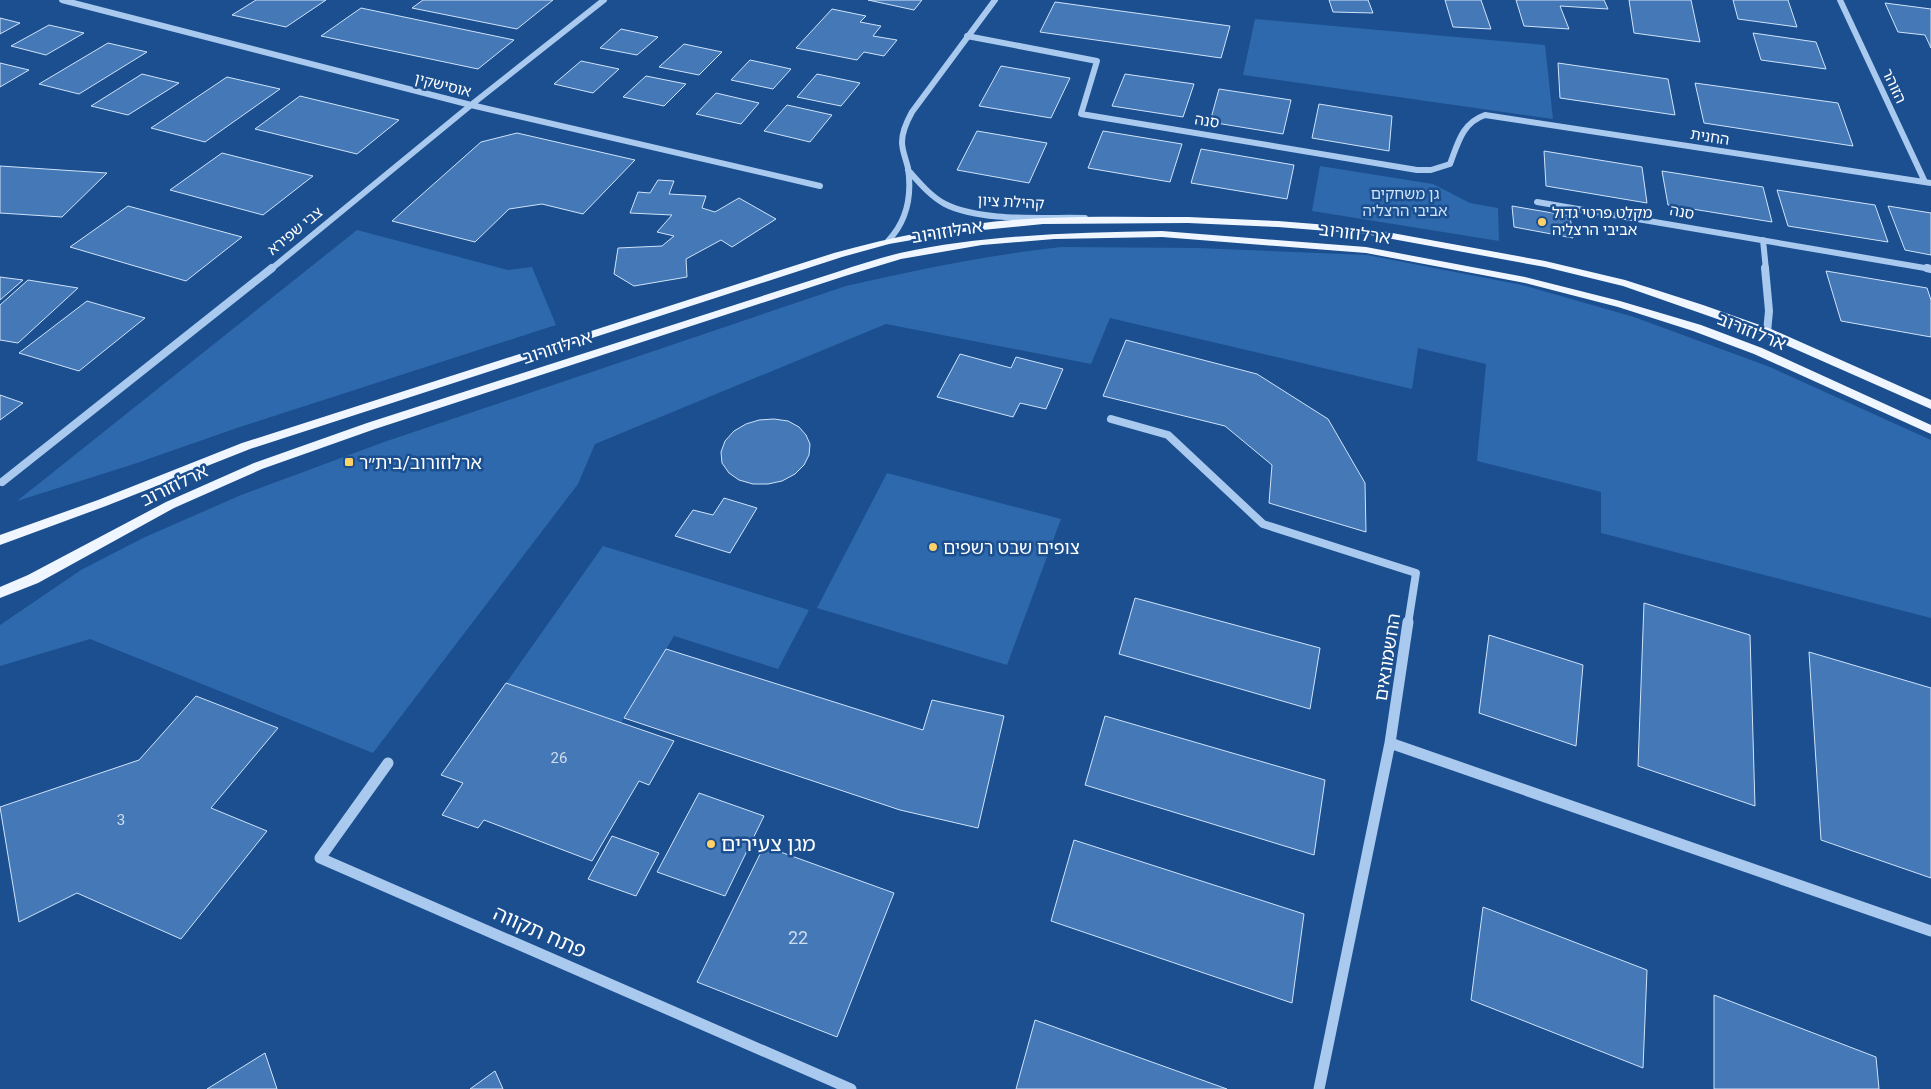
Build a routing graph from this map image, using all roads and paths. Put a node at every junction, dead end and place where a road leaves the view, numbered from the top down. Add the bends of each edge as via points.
1 (62, 0) edge
2 (604, 0) edge
3 (996, 0) edge
4 (1840, 0) edge
5 (967, 36) junction
6 (471, 105) junction
7 (1484, 115) joint
8 (908, 170) junction
9 (1928, 182) edge
10 (820, 186) dead end
11 (1537, 202) dead end
12 (1128, 219) junction
13 (1763, 240) junction
14 (888, 241) junction
15 (1931, 270) edge
16 (1767, 332) junction
17 (1931, 405) edge
18 (1111, 419) dead end
19 (1931, 430) edge
20 (2, 482) dead end
21 (0, 540) edge
22 (0, 593) edge
23 (1390, 743) junction
24 (388, 763) dead end
25 (1931, 931) edge
26 (851, 1089) edge
27 (1319, 1089) edge

1 - 6 street, אוסישקין
2 - 6 street, צבי שפירא
3 - 5 street
4 - 9 street, הזוהר
5 - 7 street, סנה via 1097,61 1081,114 1418,170 1450,164 1467,124
5 - 8 street via 904,128 902,142
6 - 10 street, אוסישקין
6 - 20 street, צבי שפירא via 223,308
7 - 9 street, החנית
8 - 12 street, קהילת ציון via 927,191 960,210 1002,216
8 - 14 street via 904,218 901,228
11 - 13 street, סנה
12 - 14 main road, ארלוזורוב via 994,225
12 - 16 main road, ארלוזורוב via 1278,224 1374,233 1545,264 1625,283
13 - 15 street, סנה
13 - 16 street via 1769,311
14 - 21 main road, ארלוזורוב via 246,446
16 - 17 main road, ארלוזורוב
18 - 23 street, החשמונאים via 1168,435 1263,524 1416,572
19 - 22 main road, ארלוזורוב via 1758,351 1697,328 1525,280 1366,250 1172,235 1054,236 982,242 900,256 841,274 371,426 258,466 170,505
23 - 25 street
23 - 27 street, החשמונאים
24 - 26 street, פתח תקווה via 320,858

